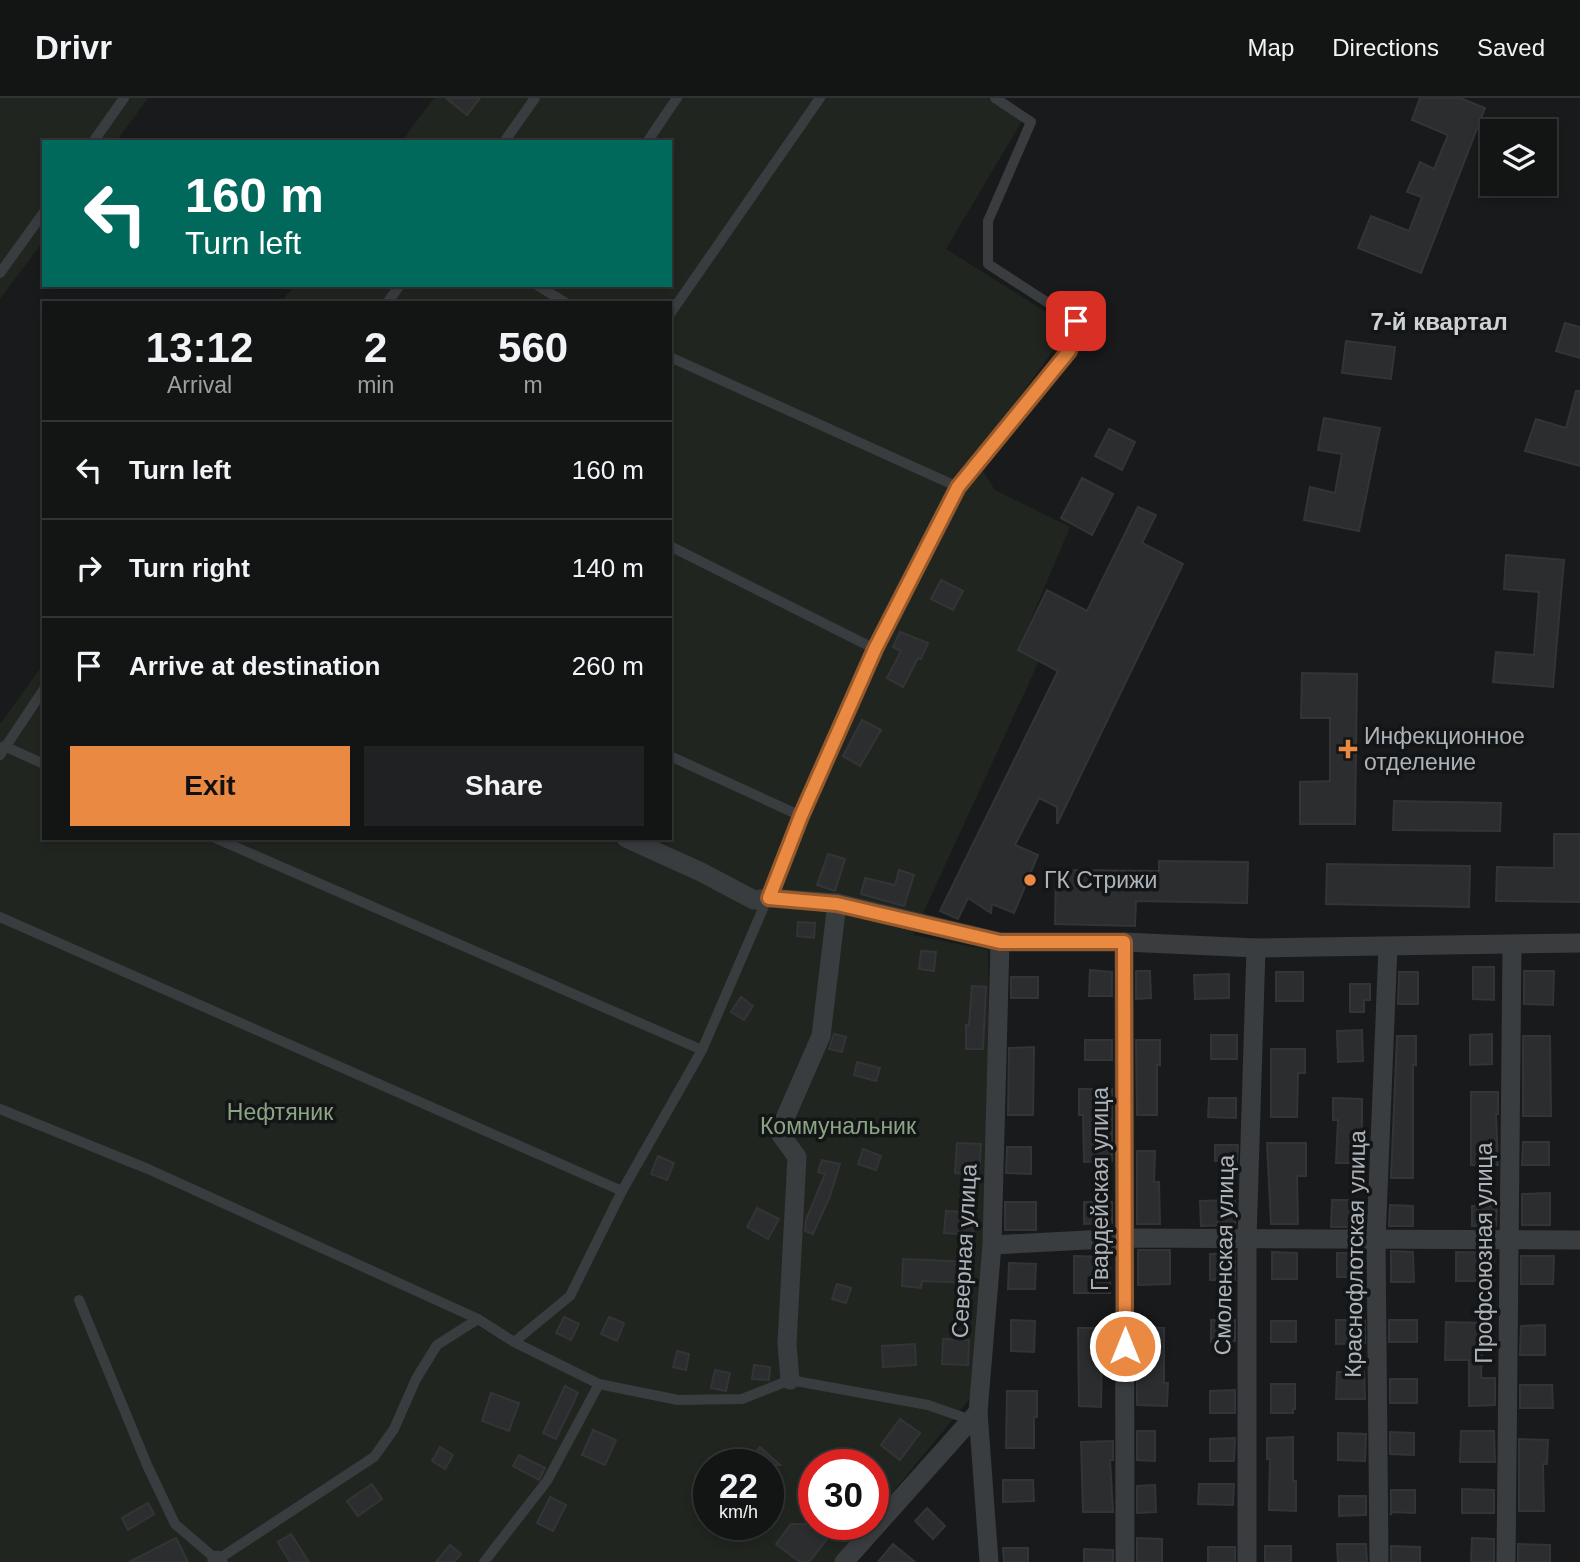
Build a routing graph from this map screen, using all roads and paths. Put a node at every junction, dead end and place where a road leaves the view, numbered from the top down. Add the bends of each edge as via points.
1 (124, 98) edge
2 (535, 98) edge
3 (677, 98) edge
4 (820, 98) edge
5 (995, 98) edge
6 (94, 140) edge
7 (505, 140) edge
8 (648, 140) edge
9 (42, 215) edge
10 (0, 255) edge
11 (11, 258) junction
12 (0, 273) edge
13 (543, 287) edge
14 (563, 301) edge
15 (672, 311) edge
16 (672, 358) edge
17 (958, 487) junction
18 (672, 548) edge
19 (875, 649) junction
20 (42, 692) edge
21 (2, 751) edge
22 (672, 757) edge
23 (42, 763) edge
24 (801, 816) junction
25 (220, 840) edge
26 (630, 840) edge
27 (769, 898) junction
28 (837, 904) junction
29 (0, 917) edge
30 (1000, 942) junction
31 (1124, 942) junction
32 (1580, 943) edge
33 (1512, 944) junction
34 (1388, 947) junction
35 (1256, 948) junction
36 (702, 1050) junction
37 (0, 1109) edge
38 (622, 1191) junction
39 (1125, 1238) junction
40 (1247, 1239) junction
41 (1376, 1239) junction
42 (1509, 1240) junction
43 (1580, 1240) edge
44 (992, 1245) junction
45 (79, 1300) dead end
46 (478, 1319) junction
47 (513, 1342) junction
48 (790, 1380) junction
49 (599, 1384) junction
50 (975, 1416) junction
51 (217, 1561) edge
52 (484, 1562) edge
53 (844, 1562) edge
54 (989, 1562) edge
55 (1125, 1562) edge
56 (1247, 1562) edge
57 (1379, 1562) edge
58 (1506, 1562) edge

1 - 6 lane
2 - 7 lane
3 - 8 lane
4 - 15 lane
5 - 17 lane via 1031,122 988,221 988,264 1076,321 1069,351
9 - 11 lane
10 - 11 lane
11 - 12 lane
13 - 14 lane
16 - 17 lane
17 - 19 lane
18 - 19 lane
19 - 24 lane
20 - 21 lane
21 - 23 lane
22 - 24 lane
24 - 27 lane
25 - 36 lane
26 - 27 street via 754,900
27 - 28 street
27 - 36 lane
28 - 30 street
28 - 48 street via 821,1036 779,1132 797,1157 787,1344
29 - 38 lane
30 - 31 street
30 - 44 street, Северная улица
31 - 35 street
31 - 39 street, Гвардейская улица
32 - 33 street
33 - 34 street
33 - 42 street, Профсоюзная улица
34 - 35 street
34 - 41 street, Краснофлотская улица
35 - 40 street, Смоленская улица
36 - 38 lane
37 - 46 lane via 148,1169
38 - 47 lane via 570,1296
39 - 40 street
39 - 44 street
39 - 55 street, Гвардейская улица
40 - 41 street
40 - 56 street, Смоленская улица
41 - 42 street
41 - 57 street, Краснофлотская улица
42 - 43 street
42 - 58 street, Профсоюзная улица
44 - 50 street, Северная улица
45 - 51 lane via 175,1524
46 - 47 lane
46 - 51 lane via 436,1345 394,1429 374,1457
47 - 49 lane
48 - 49 lane via 742,1399 678,1400
48 - 50 lane
49 - 52 lane via 547,1481
50 - 53 street
50 - 54 street, Северная улица

